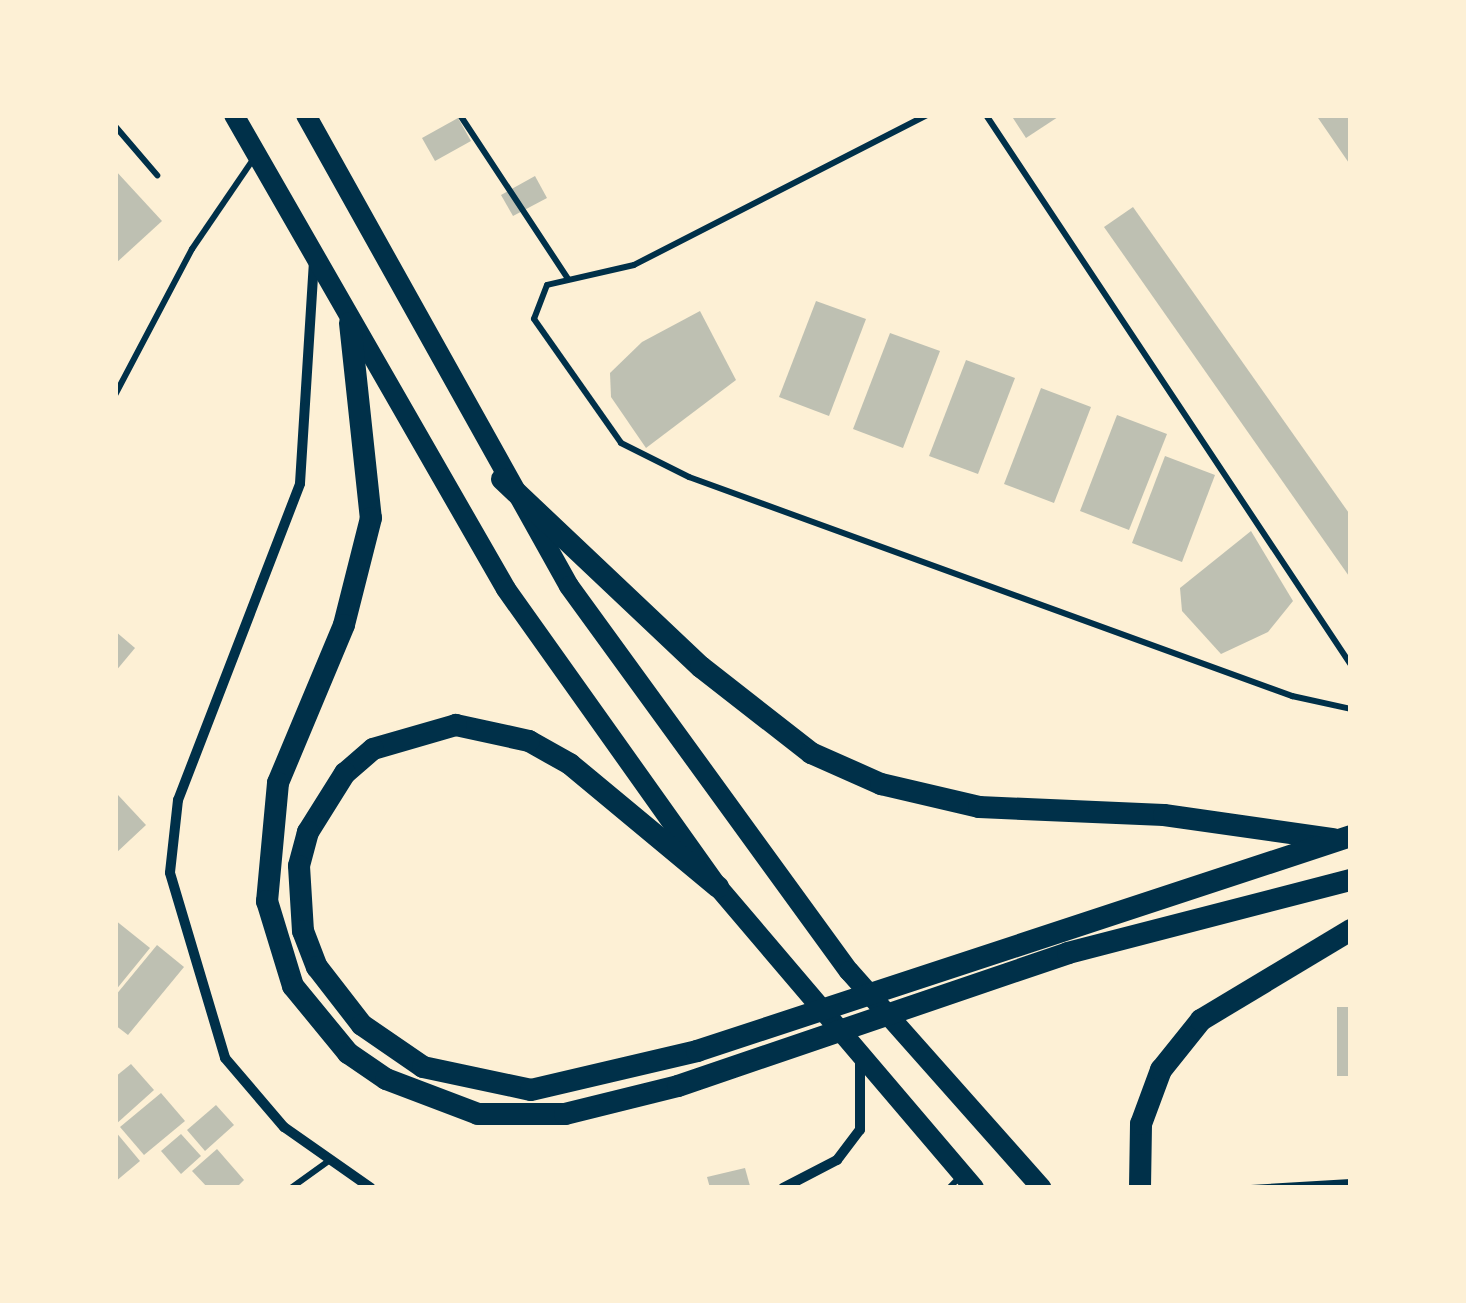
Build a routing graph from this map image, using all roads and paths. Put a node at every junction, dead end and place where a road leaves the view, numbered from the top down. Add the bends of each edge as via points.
1 (234, 115) edge
2 (306, 115) edge
3 (460, 115) edge
4 (926, 115) edge
5 (986, 115) edge
6 (115, 126) edge
7 (258, 153) junction
8 (158, 175) dead end
9 (314, 255) junction
10 (568, 279) junction
11 (350, 323) junction
12 (115, 395) edge
13 (502, 479) junction
14 (1351, 665) edge
15 (1351, 709) edge
16 (1342, 838) edge
17 (1351, 880) edge
18 (718, 886) junction
19 (1351, 930) edge
20 (859, 1056) junction
21 (330, 1160) junction
22 (1351, 1182) edge
23 (961, 1184) edge
24 (291, 1188) edge
25 (371, 1188) edge
26 (783, 1188) edge
27 (1042, 1188) edge
28 (1140, 1188) edge
29 (1251, 1188) edge

1 - 7 main road
2 - 13 main road
3 - 10 lane
4 - 10 lane via 634,264
5 - 14 lane
6 - 8 lane
7 - 9 main road
7 - 12 lane via 192,248
9 - 11 main road
9 - 21 street via 300,484 190,764 170,873 206,1016 226,1058 284,1127
10 - 15 lane via 547,285 534,319 622,442 689,478 1292,696
11 - 17 highway via 371,518 362,573 268,826 267,900 293,986 348,1053 386,1079 478,1114 566,1114 744,1063 953,990
11 - 18 main road via 506,589
13 - 16 highway via 701,667 810,753 881,784 979,807 1164,815
13 - 27 main road via 849,971
16 - 18 highway via 618,1076 531,1090 423,1068 362,1026 317,967 303,932 299,866 308,832 345,774 373,749 456,725 529,741 570,764
18 - 20 main road
19 - 28 highway via 1201,1020 1161,1070 1140,1124
20 - 23 main road
20 - 26 street via 860,1130 837,1160
21 - 24 lane
21 - 25 street
22 - 29 lane

